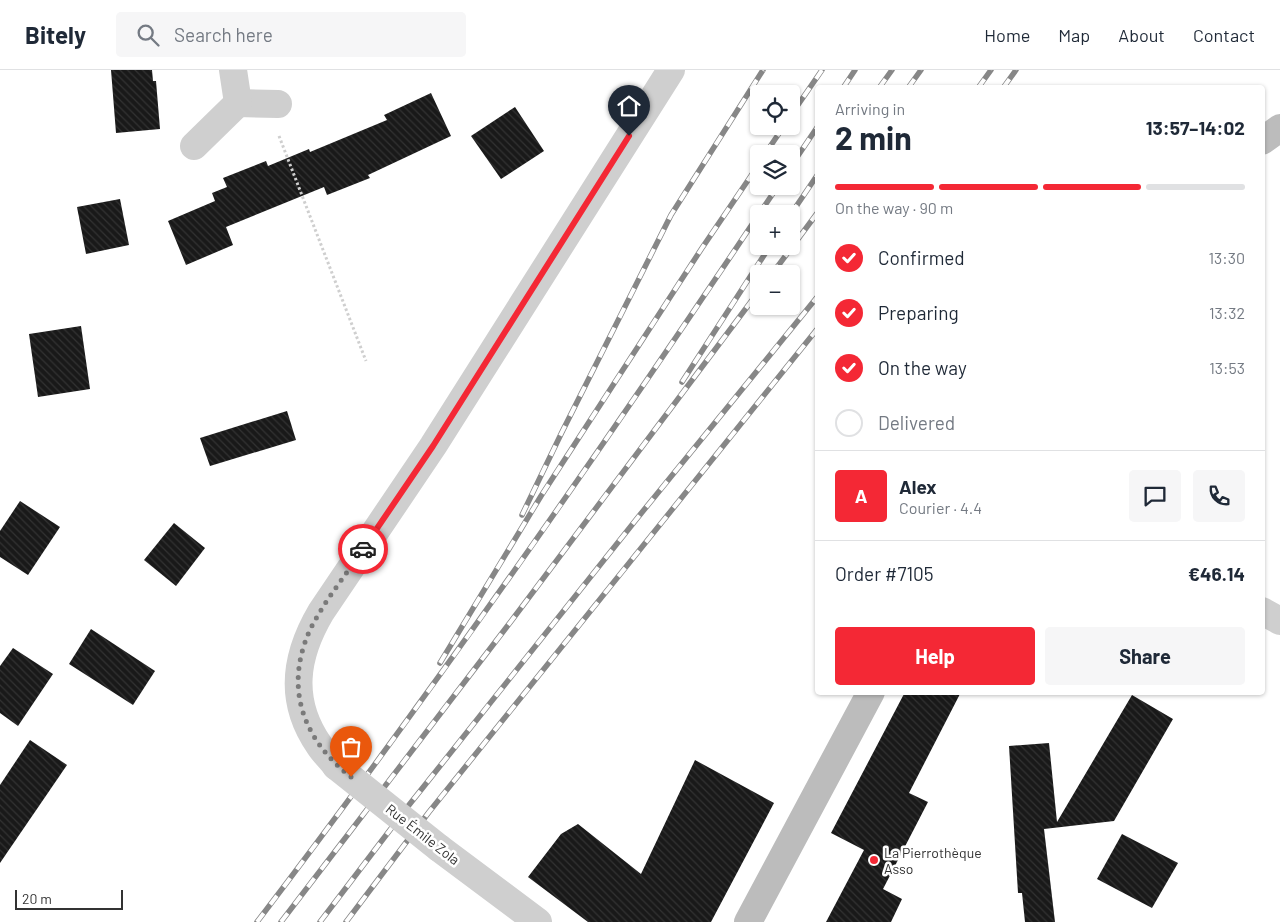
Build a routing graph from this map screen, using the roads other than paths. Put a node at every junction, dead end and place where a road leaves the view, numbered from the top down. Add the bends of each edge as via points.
1 (233, 70) edge
2 (670, 70) edge
3 (238, 103) junction
4 (278, 117) road end
5 (1280, 128) edge
6 (1265, 139) edge
7 (194, 146) dead end
8 (1265, 613) edge
9 (1280, 621) edge
10 (869, 695) edge
11 (538, 922) edge
12 (748, 922) edge

1 - 3 street
2 - 11 street, Rue Émile Zola, bridge via 433,446 321,612 310,631 299,665 298,685 308,725 319,746 336,766
3 - 4 street
3 - 7 street
5 - 6 main road
8 - 9 street
10 - 12 main road

